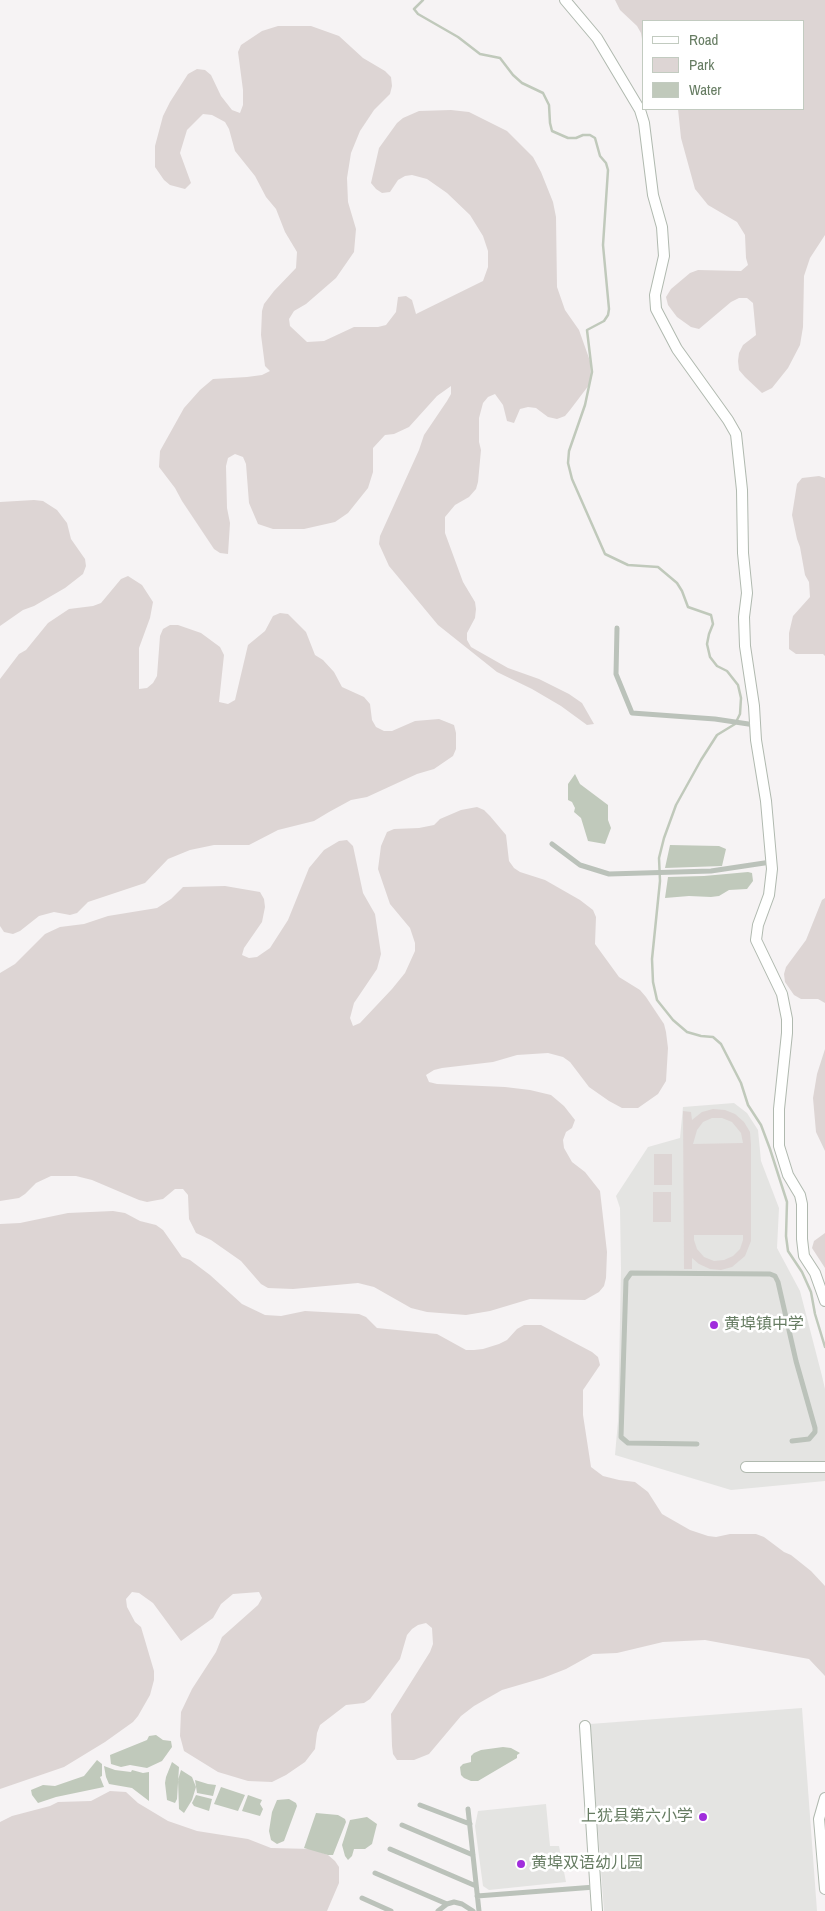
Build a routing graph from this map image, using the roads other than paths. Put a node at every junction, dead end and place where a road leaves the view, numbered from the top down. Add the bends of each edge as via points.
1 (565, 0) edge
2 (617, 628) dead end
3 (755, 726) junction
4 (552, 844) dead end
5 (771, 862) junction
6 (825, 1301) edge
7 (792, 1441) dead end
8 (697, 1444) dead end
9 (746, 1467) dead end
10 (825, 1467) edge
11 (585, 1726) dead end
12 (825, 1798) edge
13 (420, 1806) dead end
14 (468, 1809) dead end
15 (470, 1824) junction
16 (402, 1825) dead end
17 (390, 1849) dead end
18 (473, 1855) junction
19 (375, 1873) dead end
20 (476, 1886) junction
21 (595, 1887) junction
22 (825, 1889) edge
23 (478, 1896) junction
24 (362, 1898) dead end
25 (447, 1904) junction
26 (391, 1911) edge
27 (438, 1911) edge
28 (473, 1911) edge
29 (479, 1911) edge
30 (597, 1911) edge

1 - 3 street via 597,38 640,110 653,194 662,227 664,256 655,295 656,309 678,349 736,434 747,593 744,637
2 - 3 street via 616,674 632,713 715,719
3 - 5 street
4 - 5 street via 580,865 609,874 712,870
5 - 6 street via 770,895 758,925 756,940 776,979 786,1008 779,1146 785,1168 800,1195 804,1256 815,1273
7 - 8 street via 810,1439 815,1428 774,1276 631,1273 626,1280 621,1437 628,1443
9 - 10 street
11 - 21 street
12 - 22 street via 819,1819
13 - 15 street
14 - 15 street
15 - 18 street
16 - 18 street
17 - 20 street
18 - 20 street
19 - 25 street
20 - 23 street
21 - 23 street
21 - 30 street
23 - 29 street
24 - 26 street
25 - 27 street
25 - 28 street via 462,1904

